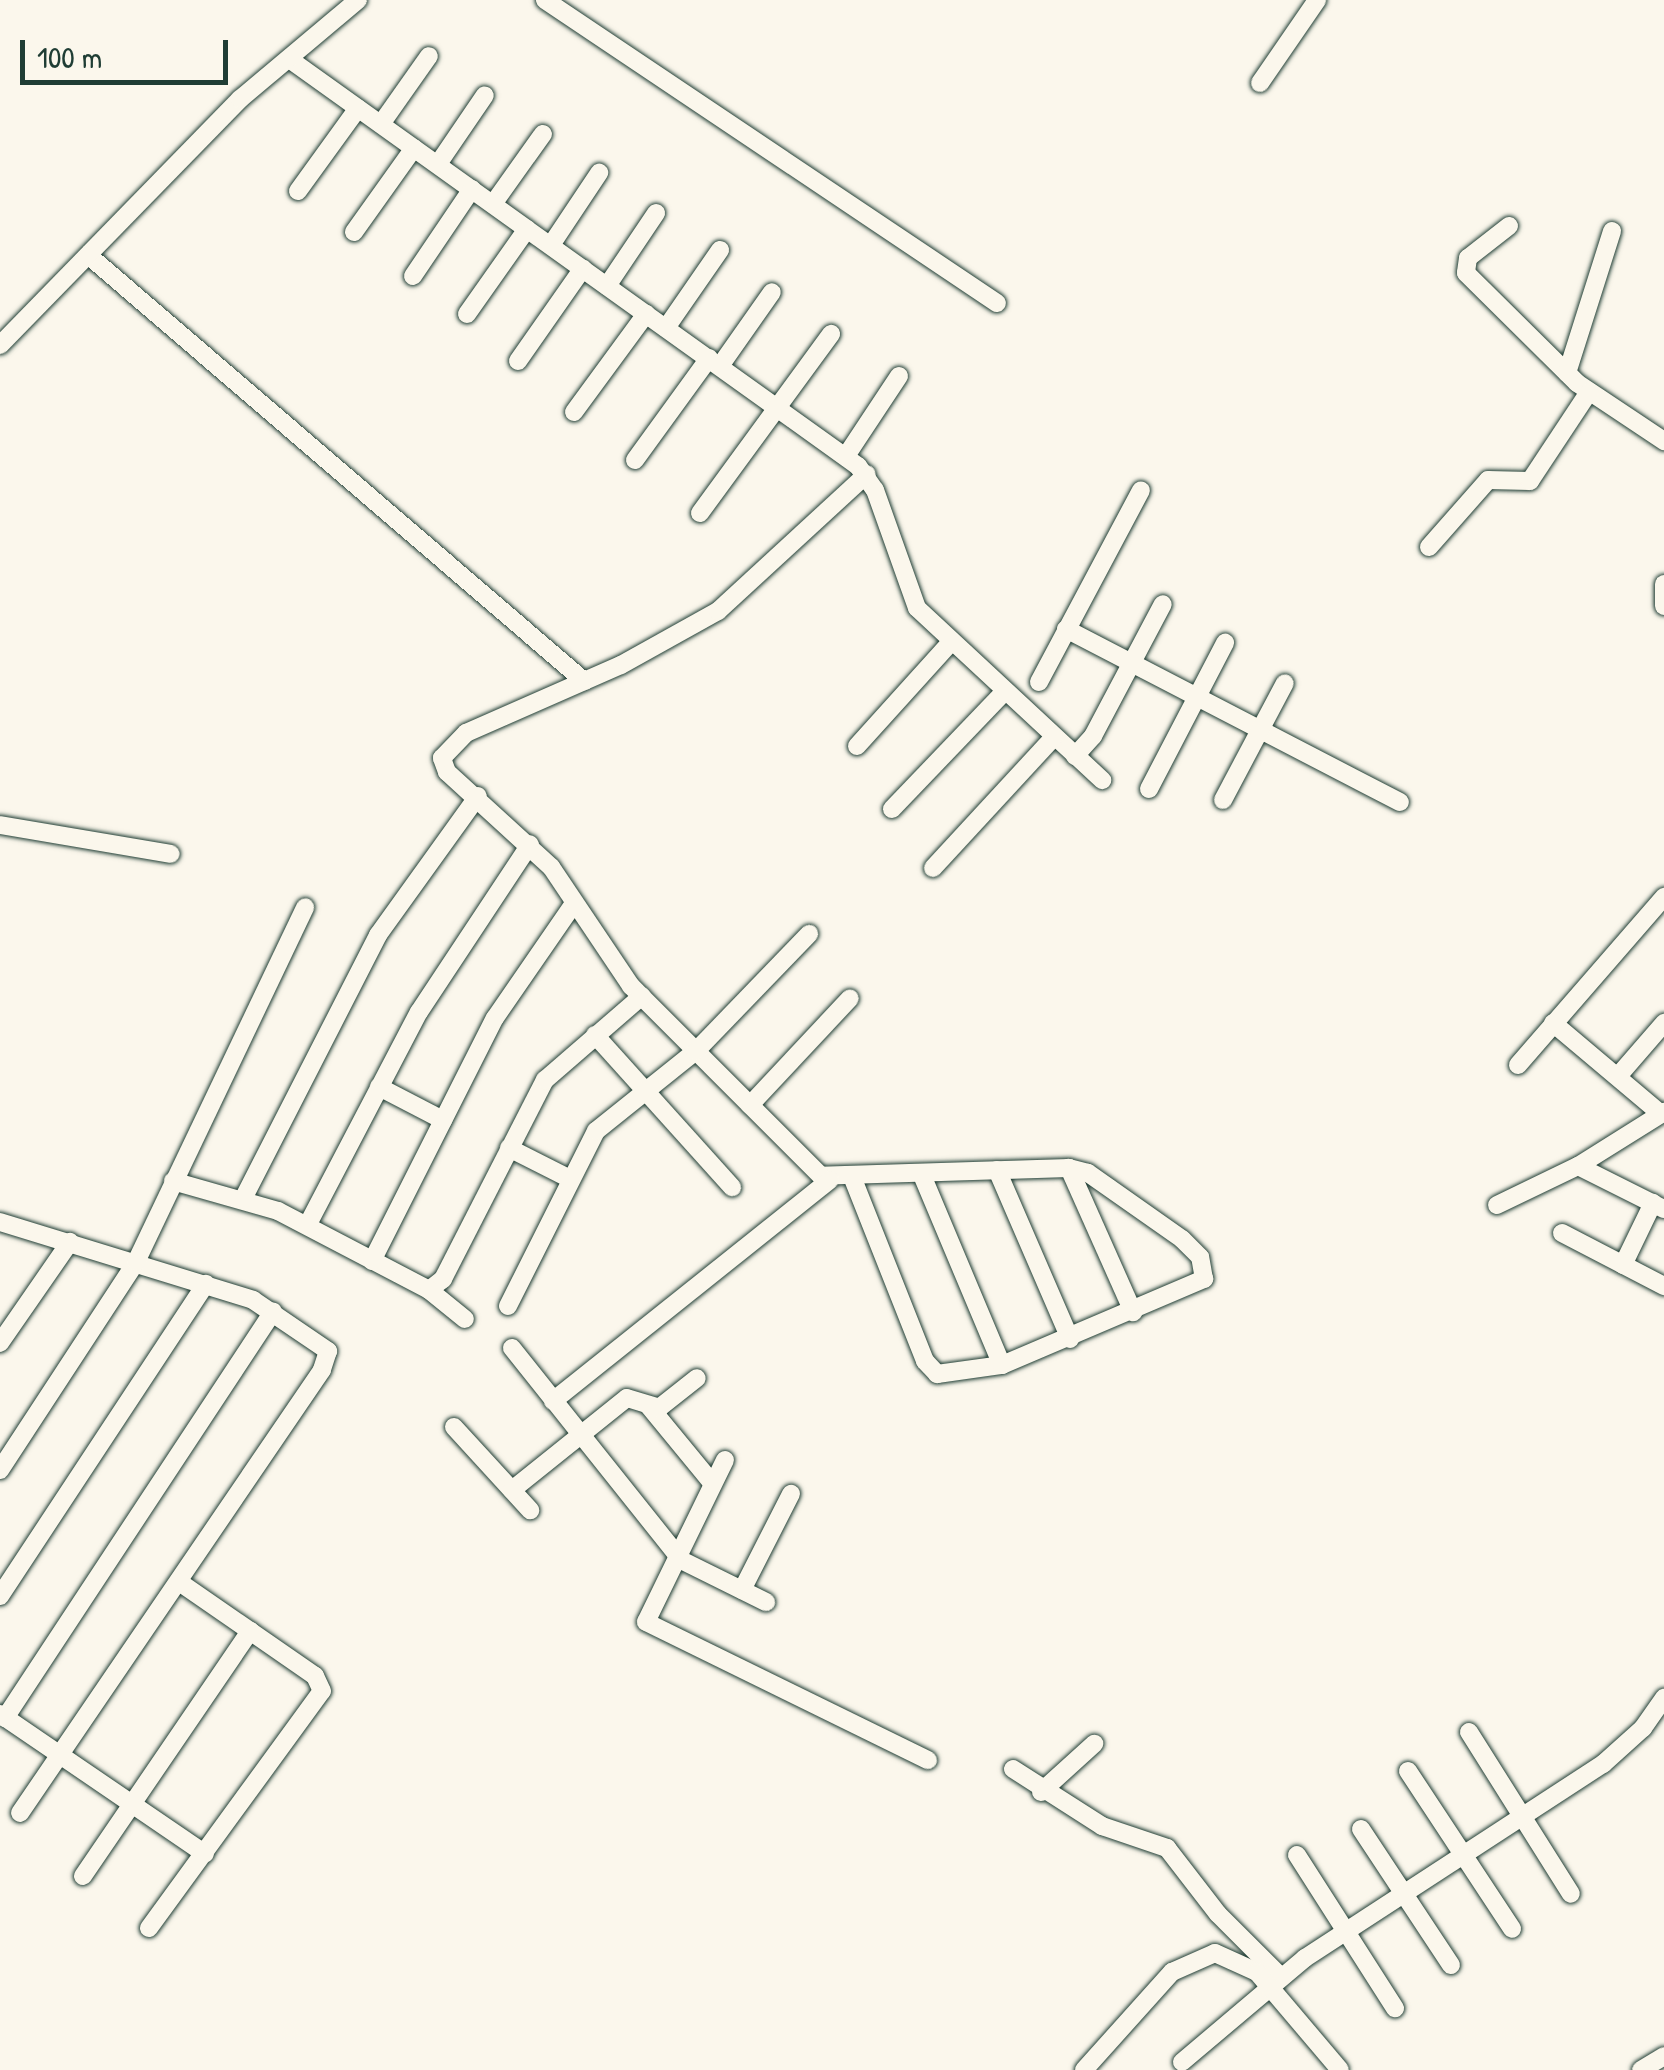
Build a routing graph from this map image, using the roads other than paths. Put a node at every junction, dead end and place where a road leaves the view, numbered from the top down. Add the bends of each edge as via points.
1 (358, 0) edge
2 (546, 0) edge
3 (1317, 0) edge
4 (429, 56) dead end
5 (292, 60) junction
6 (1260, 83) dead end
7 (485, 95) dead end
8 (358, 108) junction
9 (381, 124) junction
10 (543, 134) dead end
11 (414, 148) junction
12 (438, 164) junction
13 (599, 174) dead end
14 (472, 189) junction
15 (298, 192) dead end
16 (493, 204) junction
17 (656, 213) dead end
18 (1509, 226) dead end
19 (527, 229) junction
20 (1612, 231) dead end
21 (354, 232) dead end
22 (551, 246) junction
23 (720, 250) dead end
24 (88, 254) junction
25 (583, 268) junction
26 (413, 276) dead end
27 (608, 286) junction
28 (772, 292) dead end
29 (997, 303) dead end
30 (467, 314) dead end
31 (646, 314) junction
32 (666, 328) junction
33 (831, 334) dead end
34 (0, 345) edge
35 (518, 362) dead end
36 (714, 362) junction
37 (1567, 373) junction
38 (899, 376) dead end
39 (1588, 392) junction
40 (778, 408) junction
41 (574, 412) dead end
42 (1664, 441) edge
43 (846, 456) junction
44 (635, 460) dead end
45 (867, 474) junction
46 (1141, 490) dead end
47 (700, 512) dead end
48 (1429, 547) dead end
49 (1664, 584) edge
50 (1163, 604) dead end
51 (1664, 606) edge
52 (1066, 629) junction
53 (951, 642) junction
54 (1225, 643) dead end
55 (1132, 663) junction
56 (584, 681) junction
57 (1038, 682) dead end
58 (1284, 683) dead end
59 (1005, 691) junction
60 (1197, 697) junction
61 (1260, 730) junction
62 (1054, 736) junction
63 (857, 746) dead end
64 (1075, 756) junction
65 (1102, 780) dead end
66 (1149, 789) dead end
67 (478, 796) junction
68 (1224, 800) dead end
69 (1400, 802) dead end
70 (892, 809) dead end
71 (0, 825) edge
72 (530, 844) junction
73 (171, 854) dead end
74 (933, 868) dead end
75 (1664, 896) edge
76 (573, 904) junction
77 (305, 907) dead end
78 (809, 934) dead end
79 (642, 996) junction
80 (850, 998) dead end
81 (1664, 1023) edge
82 (1554, 1024) junction
83 (596, 1036) junction
84 (696, 1052) junction
85 (1518, 1064) dead end
86 (1620, 1075) junction
87 (380, 1087) junction
88 (641, 1093) junction
89 (750, 1105) junction
90 (1663, 1113) edge
91 (443, 1120) junction
92 (509, 1148) junction
93 (1578, 1166) junction
94 (1070, 1168) junction
95 (997, 1170) junction
96 (922, 1175) junction
97 (570, 1179) junction
98 (853, 1179) junction
99 (830, 1180) junction
100 (173, 1181) junction
101 (732, 1188) dead end
102 (243, 1199) junction
103 (1497, 1205) dead end
104 (1658, 1206) edge
105 (0, 1222) edge
106 (308, 1224) junction
107 (1562, 1234) dead end
108 (70, 1242) junction
109 (372, 1261) junction
110 (136, 1262) junction
111 (1623, 1265) junction
112 (206, 1284) junction
113 (1664, 1286) edge
114 (429, 1290) junction
115 (508, 1306) dead end
116 (274, 1311) junction
117 (1133, 1312) junction
118 (465, 1319) dead end
119 (1070, 1339) junction
120 (0, 1343) edge
121 (512, 1348) dead end
122 (1002, 1365) junction
123 (697, 1378) dead end
124 (553, 1401) junction
125 (647, 1404) junction
126 (454, 1427) dead end
127 (580, 1436) junction
128 (725, 1460) dead end
129 (0, 1470) edge
130 (714, 1484) junction
131 (512, 1490) junction
132 (791, 1494) dead end
133 (530, 1510) dead end
134 (679, 1557) junction
135 (180, 1582) junction
136 (742, 1590) junction
137 (0, 1596) edge
138 (766, 1602) dead end
139 (250, 1630) junction
140 (1664, 1698) edge
141 (3, 1716) edge
142 (1469, 1732) dead end
143 (1094, 1744) dead end
144 (60, 1756) junction
145 (928, 1760) dead end
146 (1013, 1770) dead end
147 (1408, 1772) dead end
148 (1041, 1792) junction
149 (132, 1804) junction
150 (20, 1813) dead end
151 (1523, 1817) junction
152 (1361, 1830) dead end
153 (204, 1854) junction
154 (1297, 1855) dead end
155 (1464, 1855) junction
156 (83, 1876) dead end
157 (1404, 1894) junction
158 (1571, 1894) dead end
159 (149, 1928) dead end
160 (1512, 1929) dead end
161 (1348, 1931) junction
162 (1451, 1965) dead end
163 (1275, 1981) junction
164 (1395, 2008) dead end
165 (1664, 2056) edge
166 (1182, 2062) dead end
167 (1084, 2070) edge
168 (1340, 2070) edge
169 (1641, 2070) edge

1 - 5 street
2 - 29 street
3 - 6 street
4 - 9 street
5 - 8 street
5 - 24 street via 240,99
7 - 12 street
8 - 9 street
8 - 15 street
9 - 11 street
10 - 16 street
11 - 12 street
11 - 21 street
12 - 14 street
13 - 22 street
14 - 16 street
14 - 26 street
16 - 19 street
17 - 27 street
18 - 37 street via 1468,258 1466,273
19 - 22 street
19 - 30 street
20 - 37 street
22 - 25 street
23 - 32 street
24 - 34 street
24 - 56 street
25 - 27 street
25 - 35 street
27 - 31 street
28 - 36 street
31 - 32 street
31 - 41 street
32 - 36 street
33 - 40 street
36 - 40 street
36 - 44 street
37 - 39 street
38 - 43 street
39 - 42 street
39 - 48 street via 1530,481 1488,480
40 - 43 street
40 - 47 street
43 - 45 street
45 - 53 street via 917,608
45 - 56 street via 718,611
46 - 52 street
49 - 51 street
50 - 55 street
52 - 55 street
52 - 57 street
53 - 59 street
53 - 63 street
54 - 60 street
55 - 60 street
55 - 64 street
56 - 67 street via 449,744 442,758 447,772
58 - 61 street
59 - 62 street
59 - 70 street
60 - 61 street
60 - 66 street
61 - 68 street
61 - 69 street
62 - 64 street
62 - 74 street
64 - 65 street
67 - 72 street
67 - 102 street via 378,935
71 - 73 street
72 - 76 street
72 - 87 street via 472,924
75 - 82 street
76 - 79 street
76 - 91 street via 495,1018
77 - 100 street
78 - 84 street
79 - 83 street
79 - 84 street
80 - 89 street
81 - 86 street
82 - 85 street
82 - 86 street
83 - 88 street
83 - 92 street via 545,1080
84 - 88 street
84 - 89 street
86 - 90 street
87 - 91 street
87 - 106 street
88 - 97 street via 596,1131
88 - 101 street
89 - 99 street
90 - 93 street
91 - 109 street
92 - 97 street
92 - 114 street via 443,1279
93 - 103 street
93 - 104 street
94 - 95 street
94 - 117 street
94 - 117 street via 1088,1173 1200,1257 1204,1279
95 - 96 street
95 - 119 street
96 - 98 street
96 - 122 street
97 - 115 street
98 - 99 street
98 - 122 street via 929,1369 948,1376
99 - 124 street
100 - 102 street
100 - 110 street
102 - 106 street
104 - 111 street
105 - 108 street
106 - 109 street
107 - 111 street
108 - 110 street
108 - 120 street
109 - 114 street
110 - 112 street
110 - 129 street
111 - 113 street
112 - 116 street
112 - 137 street
114 - 118 street
116 - 135 street via 322,1342 326,1360
116 - 141 street
117 - 119 street
119 - 122 street
121 - 124 street
123 - 125 street via 659,1408
124 - 127 street
125 - 127 street via 627,1398
125 - 130 street
126 - 131 street
127 - 131 street
127 - 134 street
128 - 130 street
130 - 134 street
131 - 133 street
132 - 136 street
134 - 136 street
134 - 145 street via 646,1622
135 - 139 street
135 - 144 street
136 - 138 street
139 - 149 street
139 - 153 street via 316,1676 322,1691
140 - 151 street via 1626,1746
141 - 144 street
142 - 151 street
143 - 148 street
144 - 149 street
144 - 150 street
146 - 148 street
147 - 155 street
148 - 163 street via 1102,1826 1167,1848
149 - 153 street
149 - 156 street
151 - 155 street
151 - 158 street
152 - 157 street
153 - 159 street
154 - 161 street
155 - 157 street
155 - 160 street
157 - 161 street
157 - 162 street
161 - 163 street
161 - 164 street
163 - 166 street
163 - 167 street via 1238,1958 1215,1953 1191,1959
163 - 168 street
165 - 169 street

